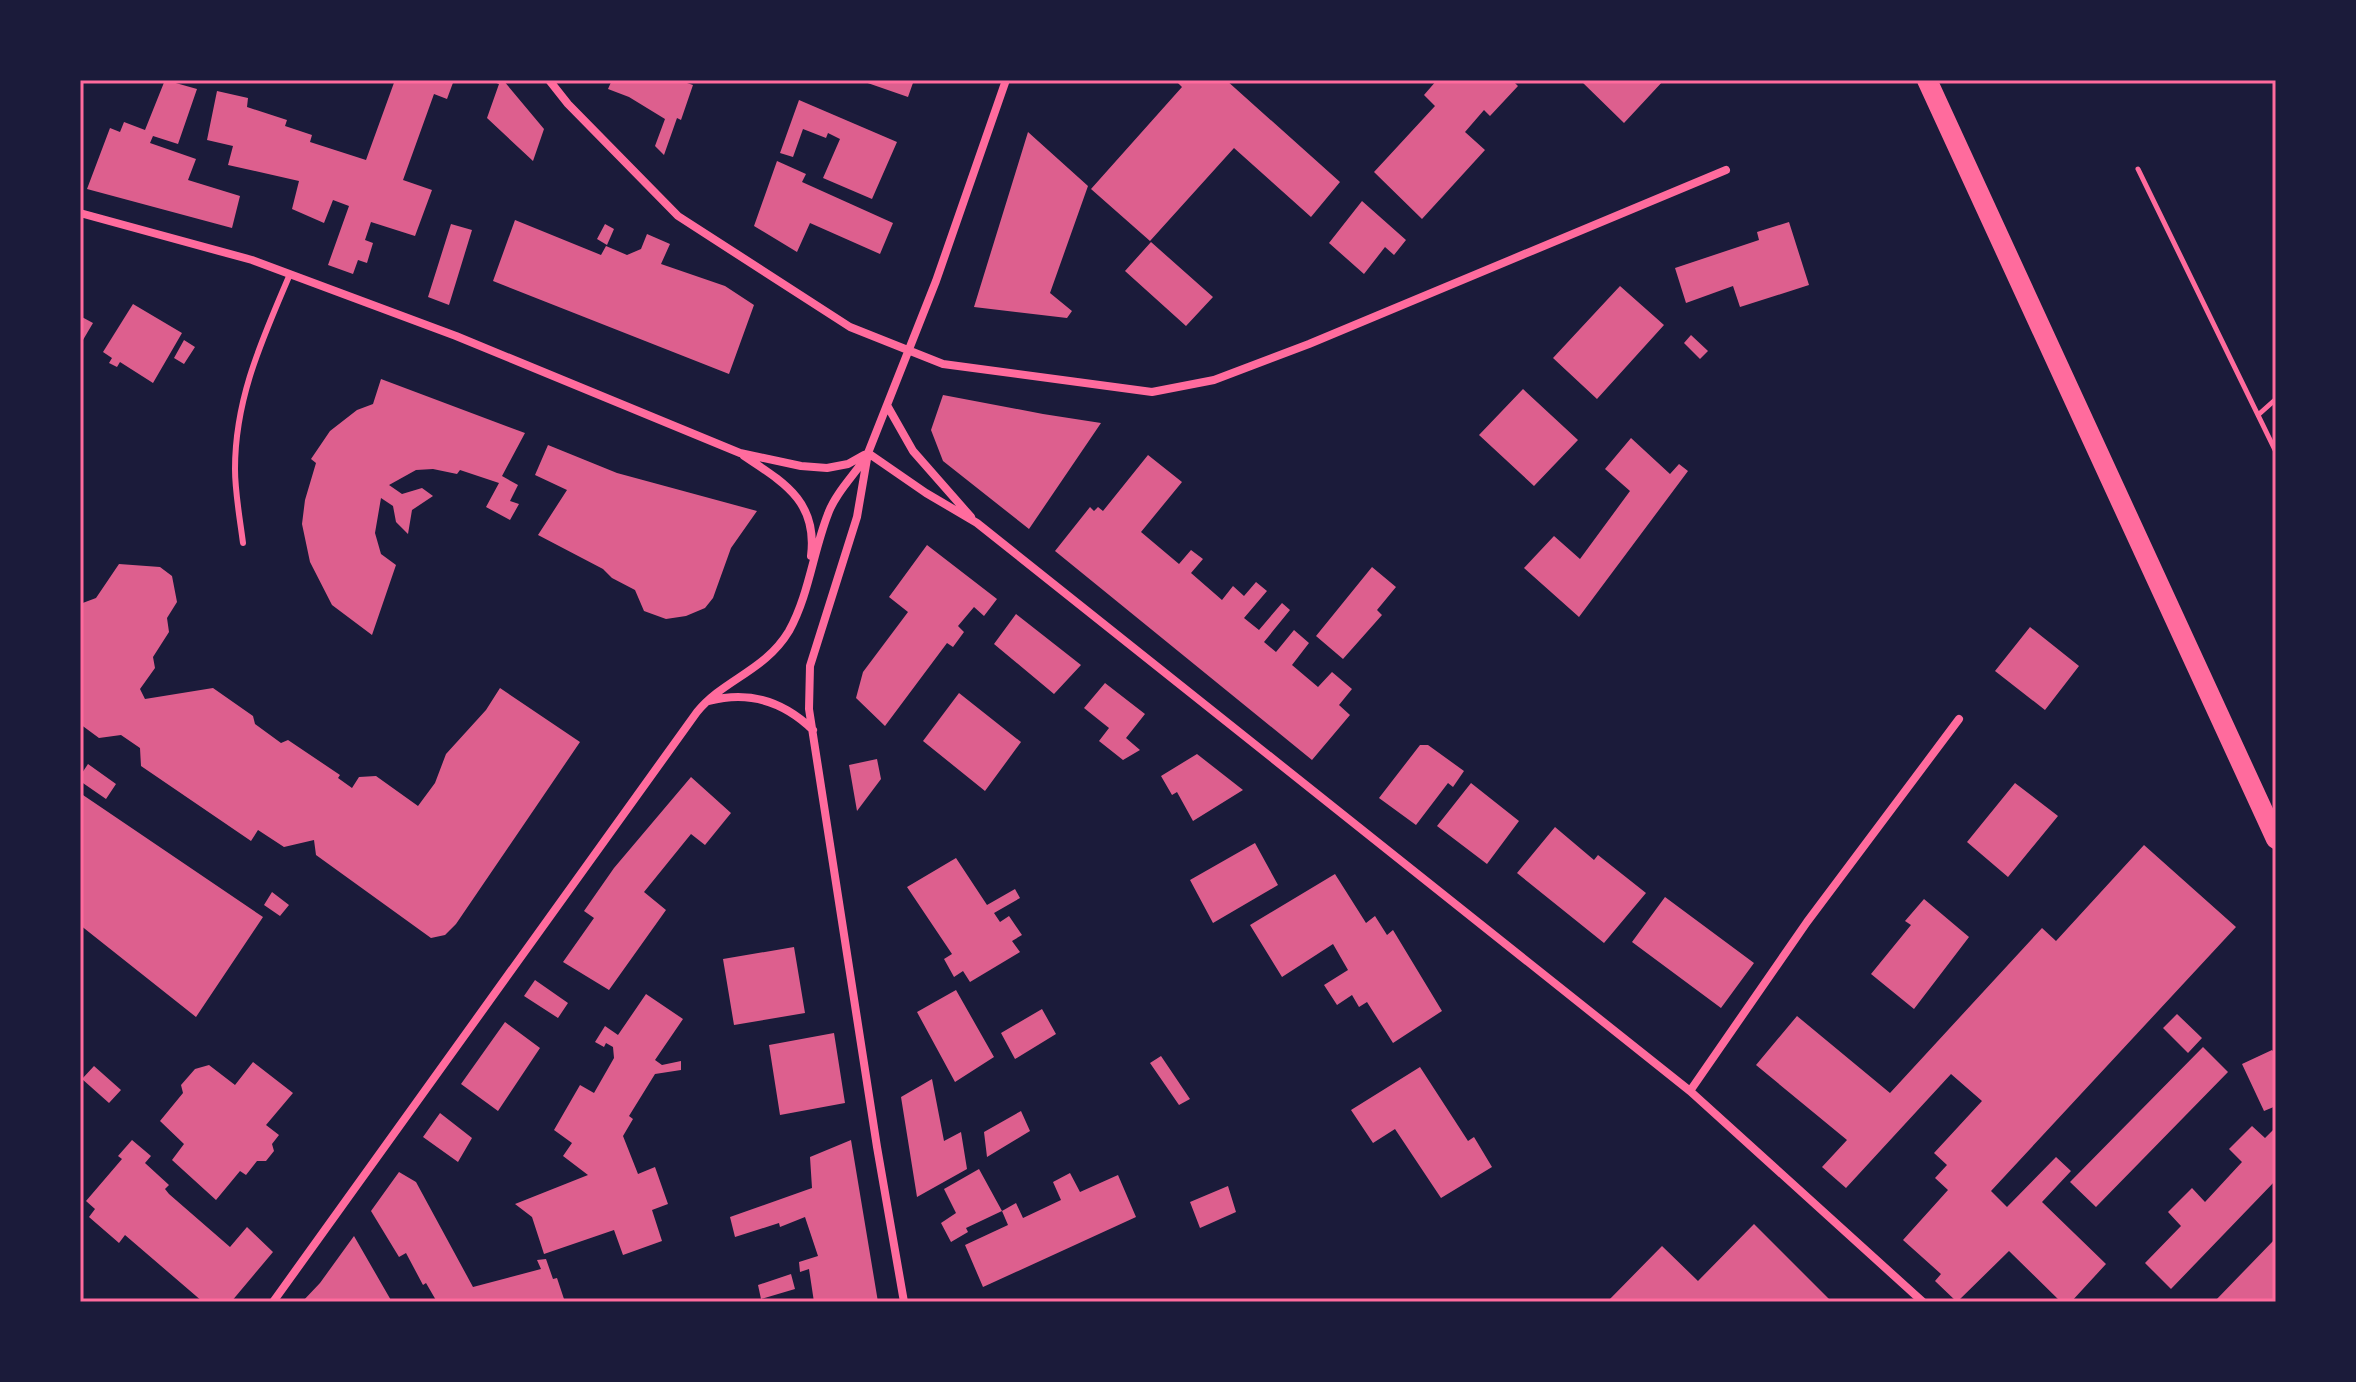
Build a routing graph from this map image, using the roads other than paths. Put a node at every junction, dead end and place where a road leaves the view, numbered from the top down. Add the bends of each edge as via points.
1 (549, 80) edge
2 (1006, 80) edge
3 (1927, 80) edge
4 (1726, 170) dead end
5 (80, 213) edge
6 (290, 274) junction
7 (910, 350) junction
8 (888, 407) junction
9 (740, 453) junction
10 (868, 453) junction
11 (977, 523) junction
12 (243, 543) dead end
13 (801, 606) junction
14 (705, 702) junction
15 (1959, 719) dead end
16 (814, 731) junction
17 (2276, 839) edge
18 (1690, 1091) junction
19 (276, 1300) edge
20 (904, 1302) edge
21 (1923, 1302) edge

1 - 7 street via 678,216 850,327
2 - 7 street
3 - 17 main road
4 - 7 street via 1214,380 1152,392 943,364
5 - 6 street
6 - 9 street
6 - 12 lane via 252,362 238,424 235,470
7 - 8 street
8 - 10 street
8 - 11 street via 913,451
9 - 10 street via 827,468
9 - 13 street via 790,487 804,508 813,544
10 - 11 street
10 - 13 street via 828,511
10 - 16 street via 857,517 810,666
11 - 18 street
13 - 14 street via 769,657
14 - 16 street via 736,696 767,701 797,715
14 - 19 street
15 - 18 street via 1807,922
16 - 20 street
18 - 21 street

